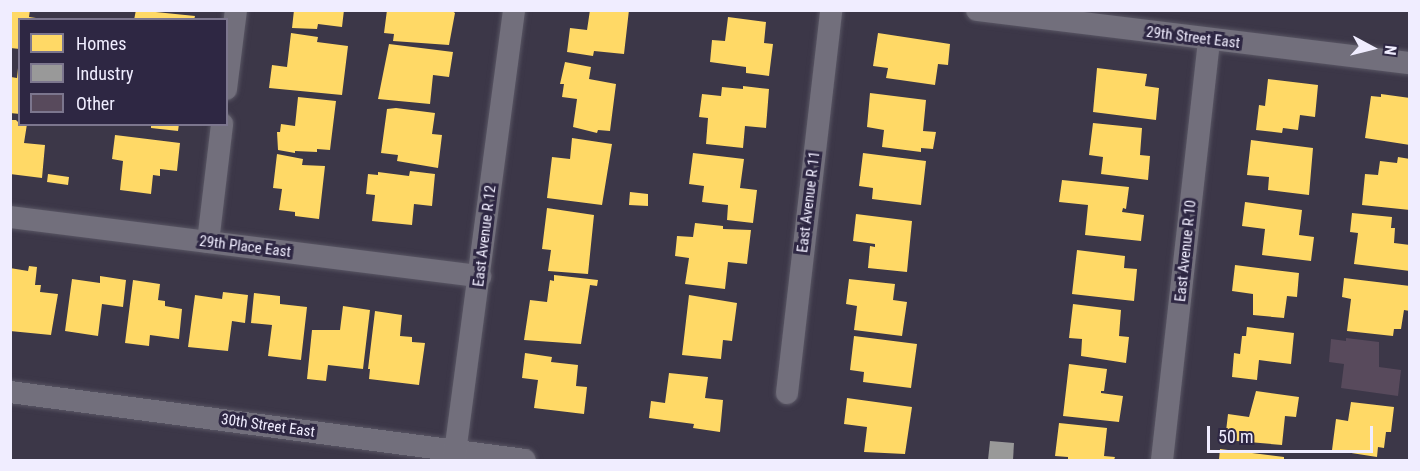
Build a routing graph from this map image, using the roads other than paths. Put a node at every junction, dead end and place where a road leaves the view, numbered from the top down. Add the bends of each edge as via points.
1 (236, 10) edge
2 (514, 10) edge
3 (831, 10) edge
4 (977, 10) edge
5 (1209, 40) junction
6 (1410, 63) edge
7 (228, 73) edge
8 (222, 126) edge
9 (10, 218) edge
10 (208, 242) junction
11 (480, 276) junction
12 (10, 392) edge
13 (787, 393) dead end
14 (455, 456) edge
15 (525, 460) edge
16 (1162, 460) edge

1 - 7 street
2 - 11 street, East Avenue R 12
3 - 13 street, East Avenue R 11
4 - 5 street, 29th Street East
5 - 6 street, 29th Street East
5 - 16 street, East Avenue R 10
8 - 10 street
9 - 10 street, 29th Place East
10 - 11 street, 29th Place East
11 - 14 street, East Avenue R 12
12 - 14 street, 30th Street East
14 - 15 street, 30th Street East

